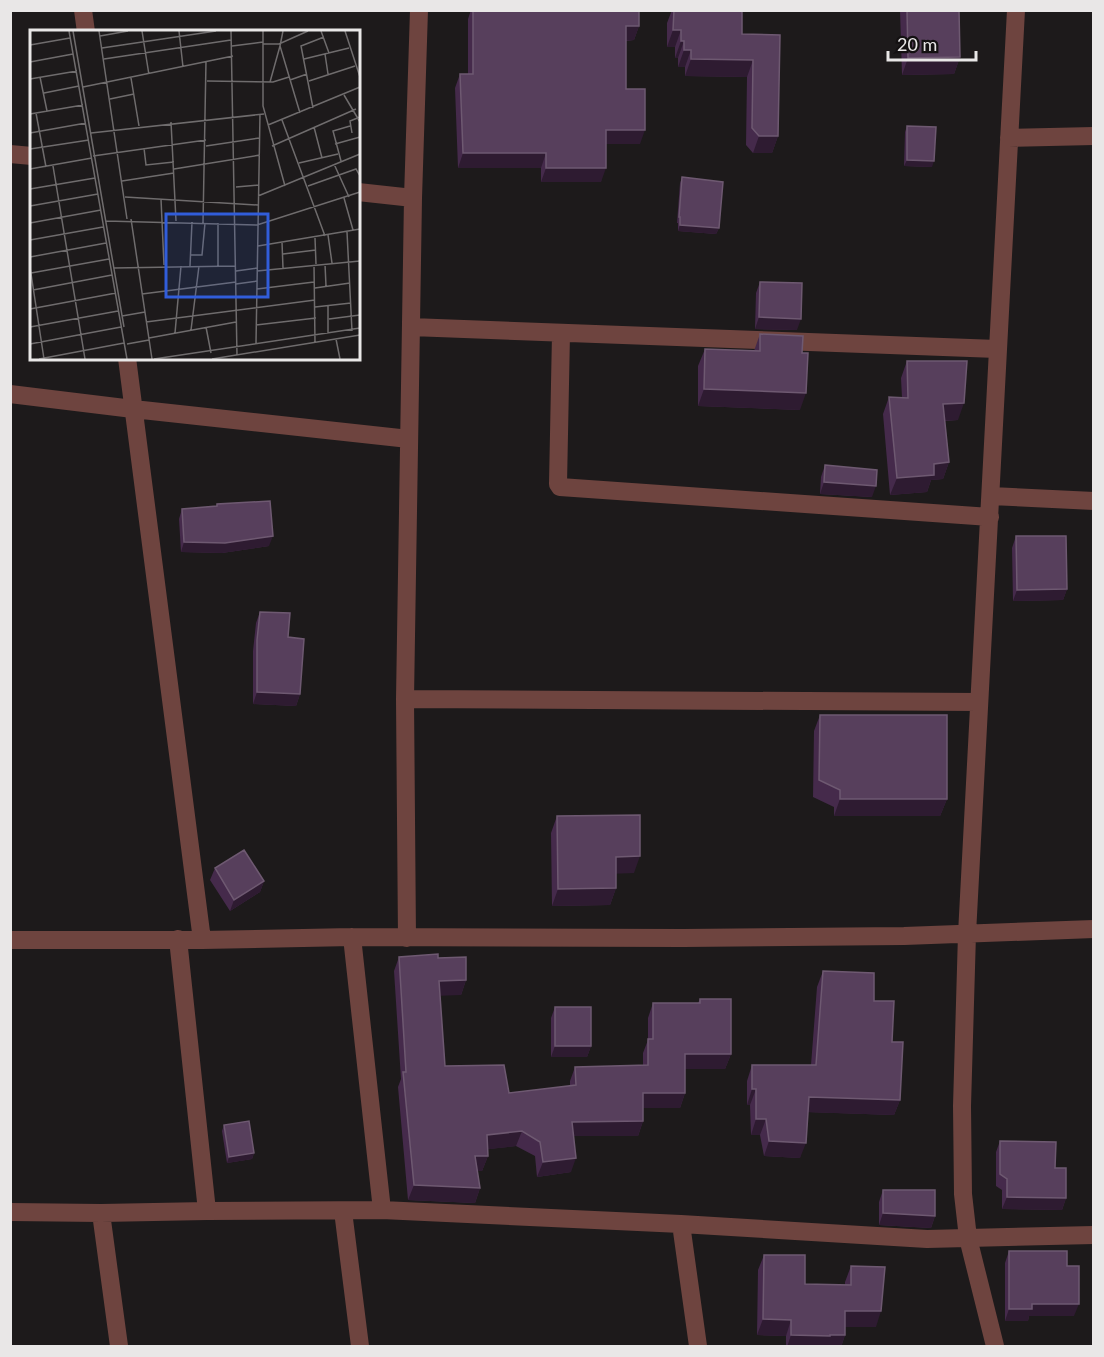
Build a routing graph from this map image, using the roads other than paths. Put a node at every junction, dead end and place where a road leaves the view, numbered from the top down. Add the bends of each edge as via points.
1 (83, 10) edge
2 (419, 10) edge
3 (1016, 10) edge
4 (86, 30) edge
5 (1094, 136) edge
6 (1009, 138) junction
7 (10, 154) edge
8 (30, 156) edge
9 (360, 192) edge
10 (413, 198) junction
11 (411, 327) junction
12 (561, 334) junction
13 (997, 349) junction
14 (127, 360) edge
15 (10, 394) edge
16 (134, 409) junction
17 (409, 439) junction
18 (991, 496) junction
19 (1094, 501) edge
20 (990, 517) junction
21 (405, 699) junction
22 (979, 702) junction
23 (1094, 929) edge
24 (967, 934) junction
25 (352, 937) junction
26 (406, 938) junction
27 (178, 939) junction
28 (10, 940) edge
29 (202, 940) junction
30 (382, 1210) junction
31 (207, 1211) junction
32 (343, 1211) junction
33 (10, 1212) edge
34 (101, 1213) junction
35 (681, 1224) junction
36 (1094, 1235) edge
37 (968, 1238) junction
38 (119, 1347) edge
39 (360, 1347) edge
40 (699, 1347) edge
41 (995, 1347) edge

1 - 4 street
2 - 10 street
3 - 6 street
5 - 6 street
6 - 13 street
7 - 8 street
9 - 10 street
10 - 11 street
11 - 12 street
11 - 17 street
12 - 13 street
12 - 20 street via 560,487
13 - 18 street
14 - 16 street
15 - 16 street
16 - 17 street
16 - 29 street
17 - 21 street
18 - 19 street
18 - 20 street
20 - 22 street
21 - 22 street
21 - 26 street
22 - 24 street
23 - 24 street
24 - 26 street
24 - 37 street via 962,1117
25 - 26 street
25 - 29 street
25 - 30 street
27 - 28 street
27 - 29 street
27 - 31 street
30 - 32 street
30 - 35 street
31 - 32 street
31 - 34 street
32 - 39 street
33 - 34 street
34 - 38 street
35 - 37 street
35 - 40 street
36 - 37 street
37 - 41 street

